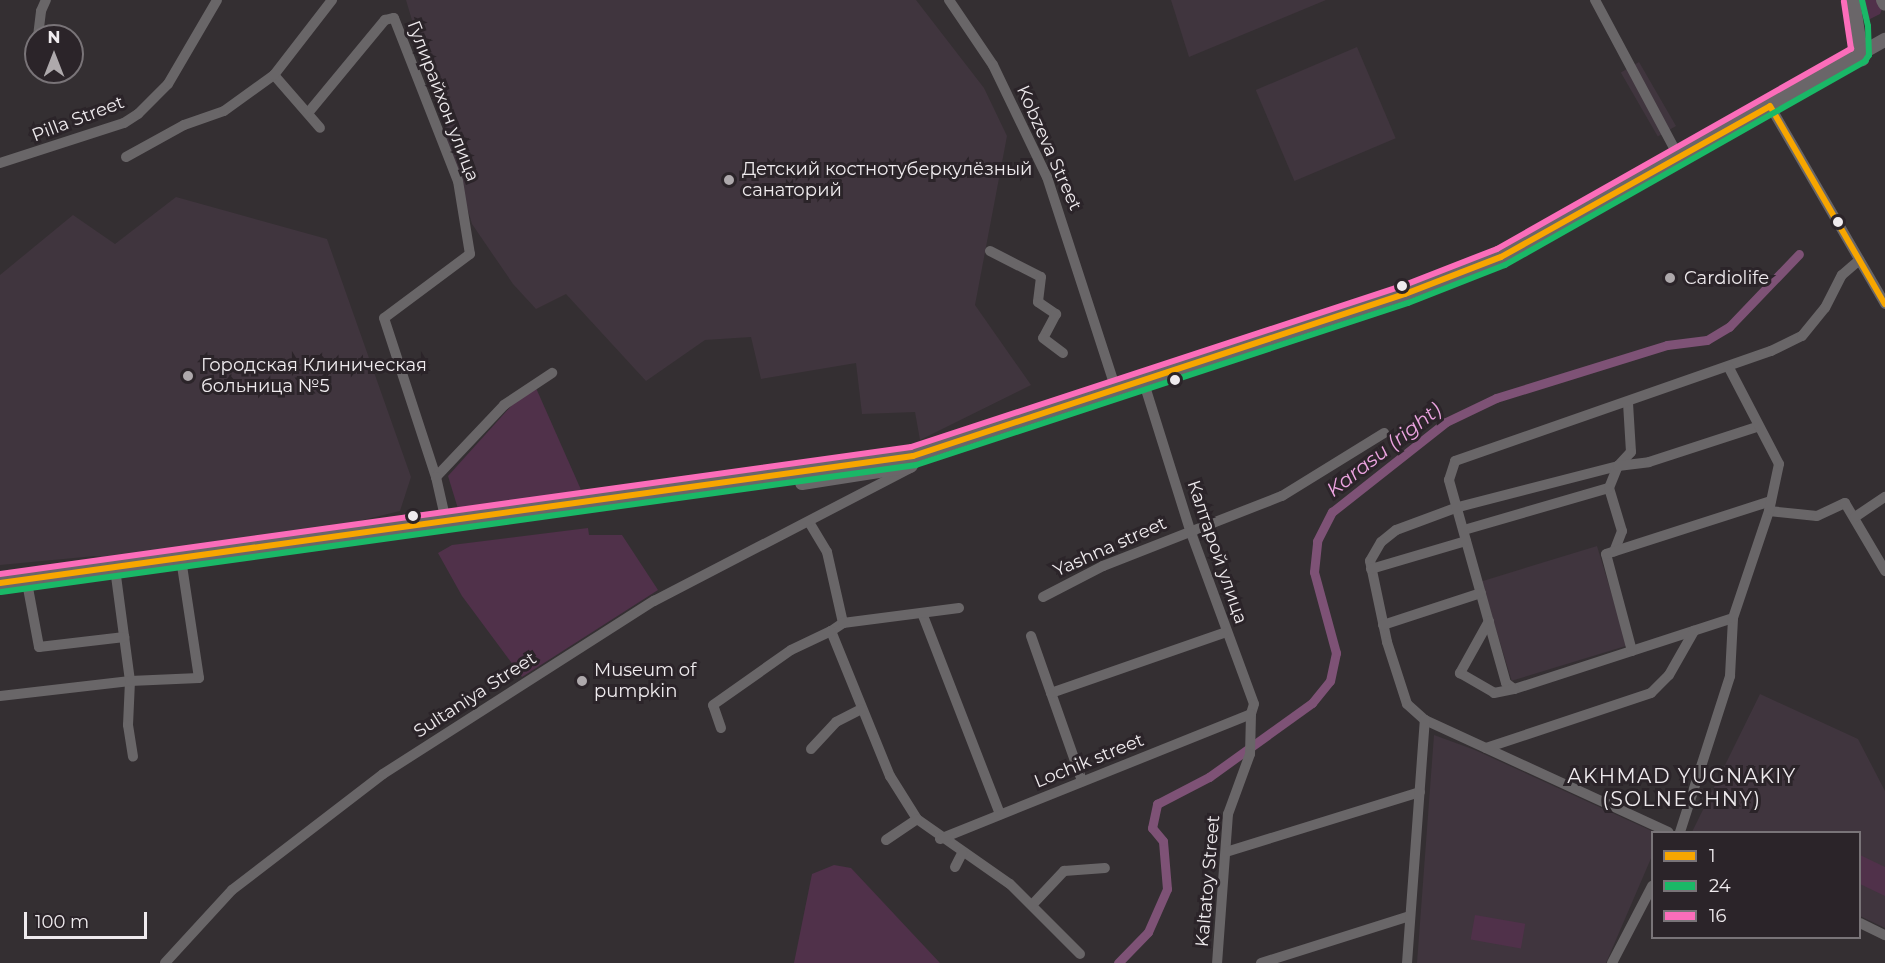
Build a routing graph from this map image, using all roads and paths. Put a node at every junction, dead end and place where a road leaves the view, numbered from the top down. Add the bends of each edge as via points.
1 (46, 0) edge
2 (217, 0) edge
3 (332, 0) edge
4 (949, 0) edge
5 (1595, 0) edge
6 (1852, 0) edge
7 (1882, 0) edge
8 (1885, 4) edge
9 (39, 24) edge
10 (1885, 40) edge
11 (1885, 50) edge
12 (1862, 58) junction
13 (274, 75) junction
14 (1772, 110) junction
15 (308, 113) junction
16 (320, 128) dead end
17 (1673, 146) dead end
18 (126, 157) dead end
19 (0, 163) edge
20 (990, 251) dead end
21 (1859, 260) junction
22 (1885, 304) edge
23 (1063, 353) dead end
24 (1728, 366) junction
25 (552, 373) dead end
26 (1145, 384) junction
27 (1118, 393) junction
28 (1628, 403) junction
29 (1757, 426) junction
30 (1383, 433) dead end
31 (914, 466) junction
32 (1618, 466) junction
33 (436, 477) junction
34 (1609, 488) junction
35 (1885, 497) edge
36 (1770, 506) junction
37 (1458, 507) junction
38 (1855, 517) junction
39 (809, 522) junction
40 (446, 526) junction
41 (1190, 530) junction
42 (1465, 535) junction
43 (1614, 552) junction
44 (182, 566) junction
45 (1371, 570) junction
46 (1885, 571) edge
47 (116, 576) junction
48 (0, 584) edge
49 (28, 588) junction
50 (0, 592) edge
51 (1481, 593) junction
52 (1042, 597) dead end
53 (959, 608) dead end
54 (922, 613) junction
55 (1733, 618) junction
56 (1489, 621) junction
57 (843, 623) junction
58 (1383, 625) junction
59 (831, 631) junction
60 (1694, 631) junction
61 (1226, 632) junction
62 (1031, 636) dead end
63 (124, 637) junction
64 (1632, 651) junction
65 (130, 681) junction
66 (1514, 689) junction
67 (1051, 693) junction
68 (0, 696) edge
69 (861, 709) junction
70 (1251, 714) junction
71 (1425, 720) junction
72 (721, 728) dead end
73 (1252, 733) joint
74 (811, 748) dead end
75 (1486, 748) junction
76 (133, 757) dead end
77 (1082, 781) junction
78 (1420, 792) junction
79 (1000, 814) junction
80 (917, 819) junction
81 (1667, 831) edge
82 (1680, 831) edge
83 (940, 838) junction
84 (886, 840) dead end
85 (1226, 852) junction
86 (962, 853) junction
87 (955, 867) dead end
88 (1105, 868) dead end
89 (1651, 890) edge
90 (1032, 905) junction
91 (1410, 916) junction
92 (1861, 923) edge
93 (1885, 935) edge
94 (1080, 954) dead end
95 (165, 963) edge
96 (1217, 963) edge
97 (1261, 963) edge
98 (1407, 963) edge
99 (1612, 963) edge

1 - 9 street
2 - 19 street, Pilla Street via 168,84 138,114 124,123
3 - 13 street
4 - 27 street, Kobzeva Street via 993,65 1047,177
5 - 17 street
6 - 12 main road
7 - 8 main road
10 - 12 main road
11 - 12 main road
12 - 14 main road
13 - 15 street
13 - 18 street via 224,111 184,125
14 - 21 street
14 - 26 main road via 1501,257
15 - 16 street
15 - 33 street, Гулирайхон улица via 385,20 394,18 458,181 470,254 384,318
20 - 23 street via 1043,280 1038,302 1056,314 1043,338
21 - 22 street
21 - 24 street via 1842,275 1825,308 1802,336
24 - 28 street
24 - 29 street
25 - 33 street via 504,405
26 - 27 main road
26 - 41 street, Калтарой улица
27 - 31 main road
27 - 40 main road via 896,460
28 - 32 street via 1630,452
28 - 37 street via 1455,461 1449,480
29 - 32 street via 1649,462
29 - 36 street via 1779,464
30 - 41 street, Yashna street via 1282,496
31 - 39 street, Sultаniya Street
31 - 40 main road
32 - 34 street
32 - 37 street
33 - 40 street
34 - 42 street
34 - 43 street via 1622,531
35 - 38 street
36 - 38 street via 1817,516 1845,503
36 - 43 street
36 - 55 street
37 - 42 street
37 - 45 street via 1395,531 1380,542 1370,561
38 - 46 street
39 - 57 street via 827,552
39 - 95 street, Sultаniya Street via 654,601 383,774 231,890
40 - 44 main road
40 - 48 main road
41 - 52 street, Yashna street via 1103,566
41 - 61 street, Калтарой улица
42 - 45 street
42 - 51 street
43 - 64 street via 1605,556
44 - 47 main road
44 - 65 street via 199,678
45 - 58 street
47 - 49 main road
47 - 63 street
49 - 50 main road
49 - 63 street via 39,647
51 - 56 street
51 - 58 street
53 - 54 street
54 - 57 street
54 - 79 street
55 - 60 street
55 - 82 street via 1730,675
56 - 66 street via 1506,683
56 - 66 street via 1460,674 1494,693
57 - 59 street
58 - 71 street via 1407,704
59 - 69 street
59 - 72 street via 791,650 713,705
60 - 64 street
60 - 75 street via 1670,675 1651,693
61 - 67 street
61 - 70 street, Калтарой улица via 1254,705
62 - 67 street
63 - 65 street
64 - 66 street
65 - 68 street
65 - 76 street via 128,725
67 - 77 street
69 - 74 street via 836,722
69 - 80 street via 890,776
70 - 73 street, Калтарой улица
70 - 77 street, Lochik street
71 - 75 street
71 - 78 street
73 - 85 street, Kaltatoy Street via 1250,754 1228,814
75 - 81 street
77 - 79 street, Lochik street
78 - 85 street
78 - 91 street
79 - 83 street, Lochik street
80 - 83 street
80 - 84 street
83 - 86 street
85 - 96 street, Kaltatoy Street
86 - 87 street
86 - 90 street via 1010,884
88 - 90 street via 1064,871
89 - 99 street
90 - 94 street
91 - 97 street
91 - 98 street
92 - 93 street

